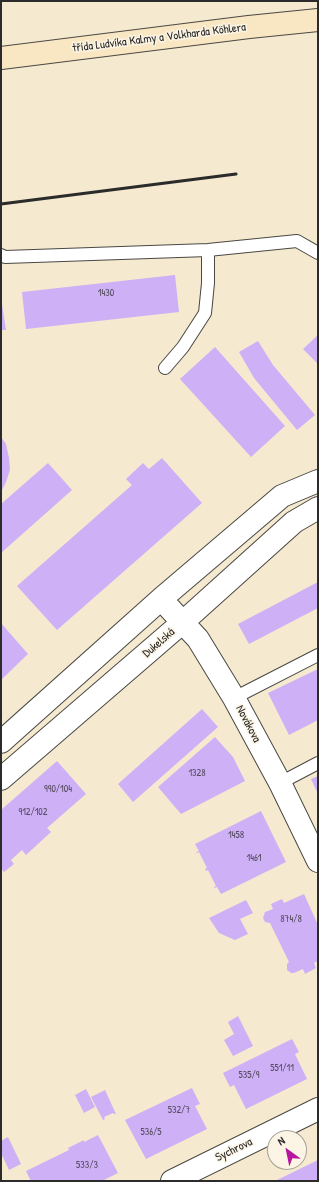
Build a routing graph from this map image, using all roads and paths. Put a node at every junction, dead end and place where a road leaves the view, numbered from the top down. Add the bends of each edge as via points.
1 (318, 20) edge
2 (1, 58) edge
3 (208, 250) junction
4 (318, 253) edge
5 (1, 255) edge
6 (165, 368) dead end
7 (318, 481) edge
8 (318, 508) edge
9 (162, 599) junction
10 (183, 622) junction
11 (318, 655) edge
12 (234, 698) junction
13 (1, 742) edge
14 (318, 763) edge
15 (1, 780) edge
16 (280, 783) junction
17 (318, 861) edge
18 (318, 1109) edge
19 (172, 1181) edge

1 - 2 street, třída Ludvíka Kalmy a Volkharda Köhlera
3 - 4 lane via 296,241
3 - 5 lane via 5,257
3 - 6 lane via 205,313
7 - 9 street via 282,496
8 - 10 street, Dukelská via 294,522
9 - 10 street, Novákova
9 - 13 street
10 - 12 street, Novákova via 198,639
10 - 15 street, Dukelská
11 - 12 lane
12 - 16 street, Novákova
14 - 16 lane
16 - 17 street, Novákova
18 - 19 street, Sychrova

